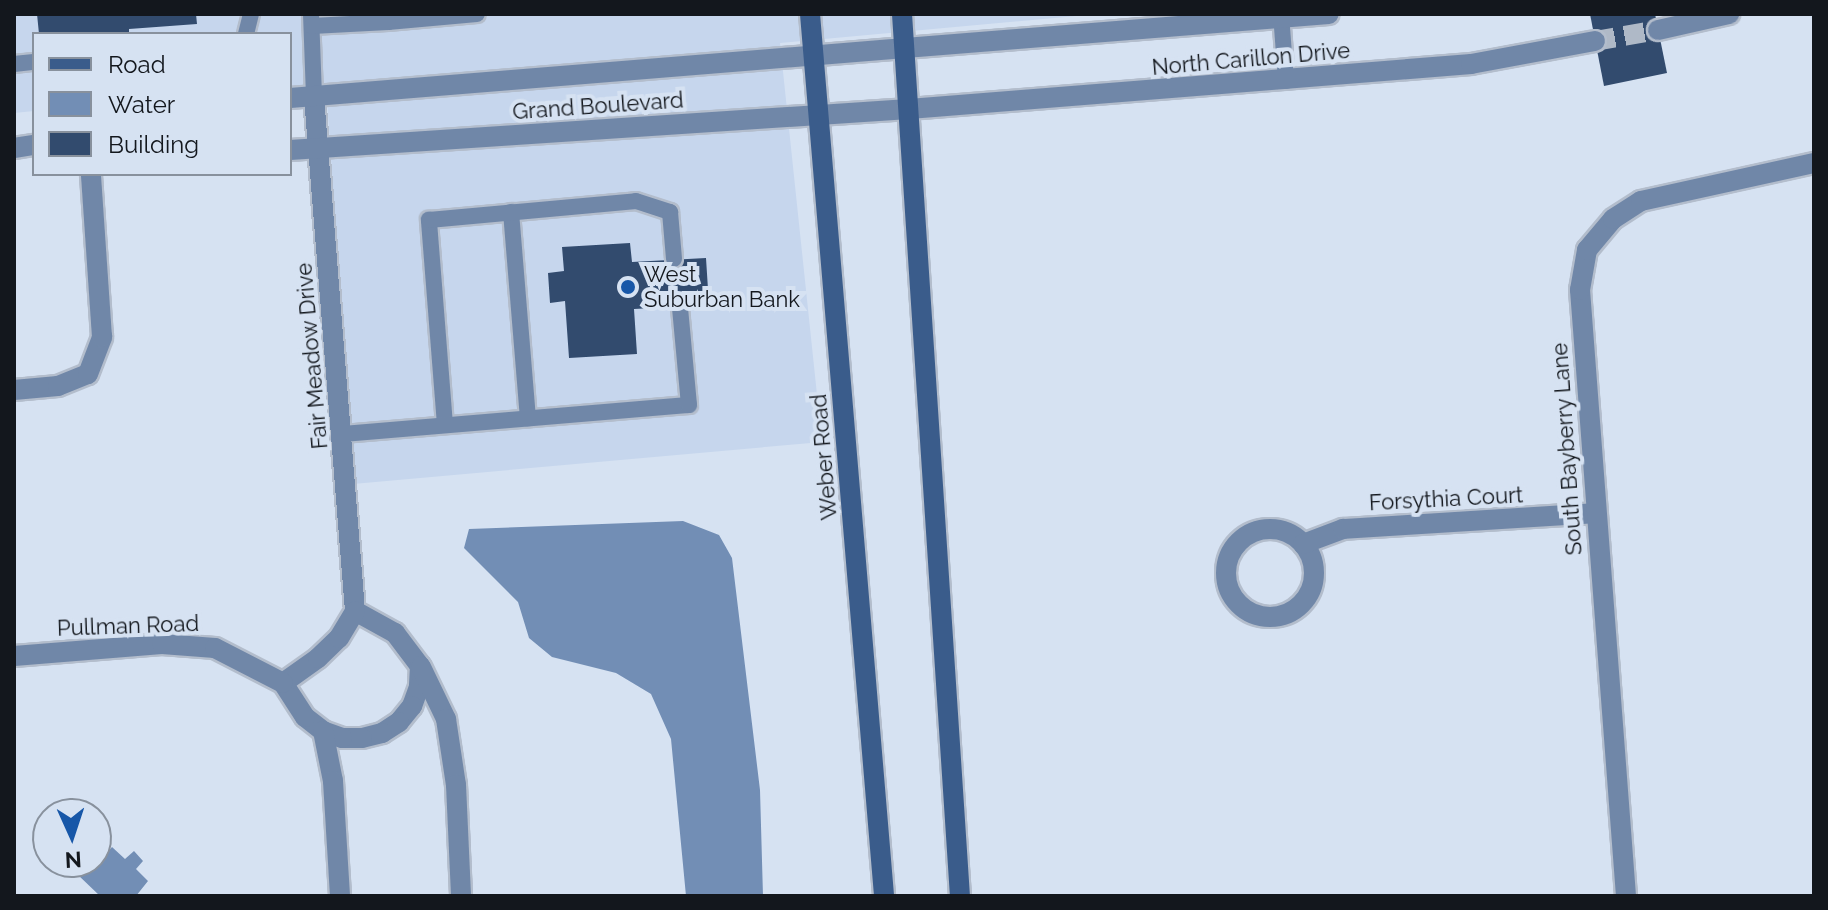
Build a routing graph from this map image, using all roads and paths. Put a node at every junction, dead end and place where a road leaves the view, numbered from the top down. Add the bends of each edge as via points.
1 (477, 14) edge
2 (810, 14) edge
3 (902, 14) edge
4 (1329, 14) edge
5 (1729, 14) edge
6 (1281, 16) edge
7 (388, 18) edge
8 (1231, 18) edge
9 (312, 20) edge
10 (1658, 30) tunnel mouth
11 (1595, 41) tunnel mouth
12 (905, 48) junction
13 (814, 56) junction
14 (1286, 81) junction
15 (314, 97) junction
16 (292, 98) edge
17 (909, 109) junction
18 (820, 115) junction
19 (318, 148) junction
20 (292, 150) edge
21 (1814, 163) edge
22 (91, 176) edge
23 (511, 212) junction
24 (674, 259) dead end
25 (680, 308) dead end
26 (14, 390) edge
27 (528, 418) junction
28 (445, 425) junction
29 (342, 434) junction
30 (1595, 513) junction
31 (1303, 544) junction
32 (355, 611) junction
33 (14, 656) edge
34 (420, 666) junction
35 (283, 683) junction
36 (323, 731) junction
37 (340, 896) edge
38 (461, 896) edge
39 (884, 896) edge
40 (960, 896) edge
41 (1626, 896) edge

1 - 7 lane
2 - 13 main road, Weber Road
3 - 12 main road
4 - 6 street, North Carillon Drive
5 - 10 street
6 - 8 street, North Carillon Drive
6 - 14 lane
7 - 9 lane
8 - 12 street, North Carillon Drive
9 - 15 lane
11 - 14 street, North Carillon Drive via 1471,64
12 - 13 street, Grand Boulevard
12 - 17 main road
13 - 15 street, Grand Boulevard
13 - 18 main road, Weber Road
14 - 17 street, North Carillon Drive
15 - 16 street, Grand Boulevard
15 - 19 street, Fair Meadow Drive
17 - 18 street, Grand Boulevard
17 - 40 main road
18 - 19 street, Grand Boulevard
18 - 39 main road, Weber Road
19 - 20 street, Grand Boulevard
19 - 29 street, Fair Meadow Drive
21 - 30 street, South Bayberry Lane via 1641,201 1613,219 1587,250 1580,290
22 - 26 street via 102,337 88,374 58,386
23 - 24 lane via 636,201 670,212
23 - 27 lane
23 - 28 lane via 429,220
25 - 27 lane via 689,405
27 - 28 lane
28 - 29 lane
29 - 32 street, Fair Meadow Drive
30 - 31 street, Forsythia Court via 1343,529
30 - 41 street, South Bayberry Lane
31 - 31 street via 1273,529 1241,539 1225,569 1236,601 1266,617 1298,606 1314,576
32 - 34 street via 395,633
32 - 35 street via 339,638
33 - 35 street, Pullman Road via 162,644 215,648
34 - 36 street via 412,706 399,722 362,738
34 - 38 street via 446,719 456,785
35 - 36 street via 305,717
36 - 37 street via 333,781

